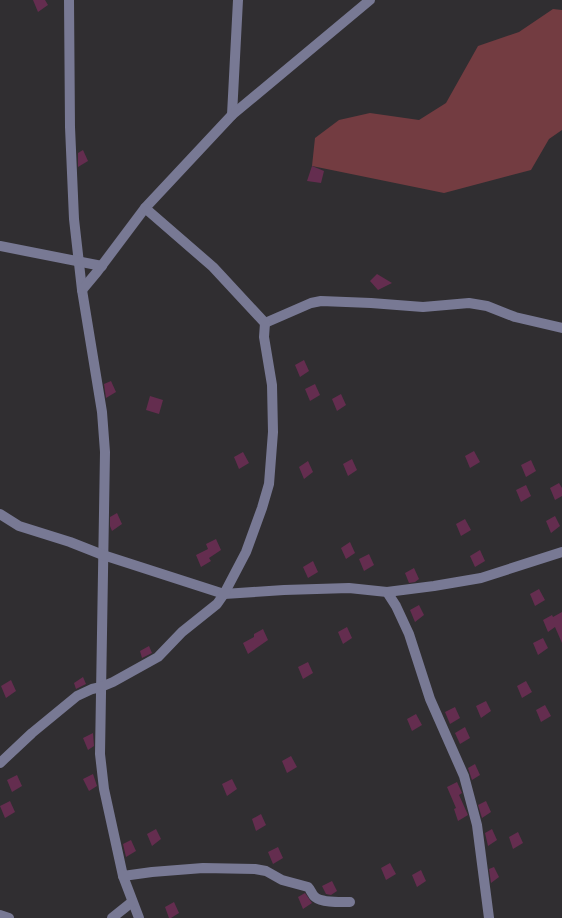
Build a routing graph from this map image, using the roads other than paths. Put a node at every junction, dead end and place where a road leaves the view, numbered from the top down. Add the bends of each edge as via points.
1 (69, 0) edge
2 (238, 0) edge
3 (370, 0) edge
4 (232, 114) junction
5 (146, 208) junction
6 (0, 246) edge
7 (79, 261) junction
8 (102, 266) junction
9 (82, 290) junction
10 (265, 323) junction
11 (562, 328) edge
12 (0, 514) edge
13 (562, 552) edge
14 (103, 555) junction
15 (387, 592) junction
16 (224, 594) junction
17 (101, 687) junction
18 (0, 763) edge
19 (123, 876) junction
20 (132, 902) junction
21 (350, 902) dead end
22 (0, 915) edge
23 (9, 918) edge
24 (112, 918) edge
25 (139, 918) edge
26 (489, 918) edge

1 - 7 street via 70,127 74,219
2 - 4 street
3 - 4 street
4 - 5 street
5 - 8 street
5 - 10 street via 213,267
6 - 7 street
7 - 8 street
7 - 9 street
8 - 9 street
9 - 14 street via 102,412 105,452
10 - 11 street via 321,301 424,307 469,303
10 - 16 street via 264,337 272,393 273,432 269,484 246,552
12 - 14 street via 19,526
13 - 15 street via 481,578
14 - 16 street
14 - 17 street
15 - 16 street via 349,588
15 - 26 street via 409,634 430,699 464,776 477,825
16 - 17 street via 218,604 182,632 158,657
17 - 18 street via 83,692 59,709
17 - 19 street via 100,754 104,790
19 - 20 street
19 - 21 street via 203,868 266,870 282,880 308,887 318,899
20 - 24 street
20 - 25 street
22 - 23 street

